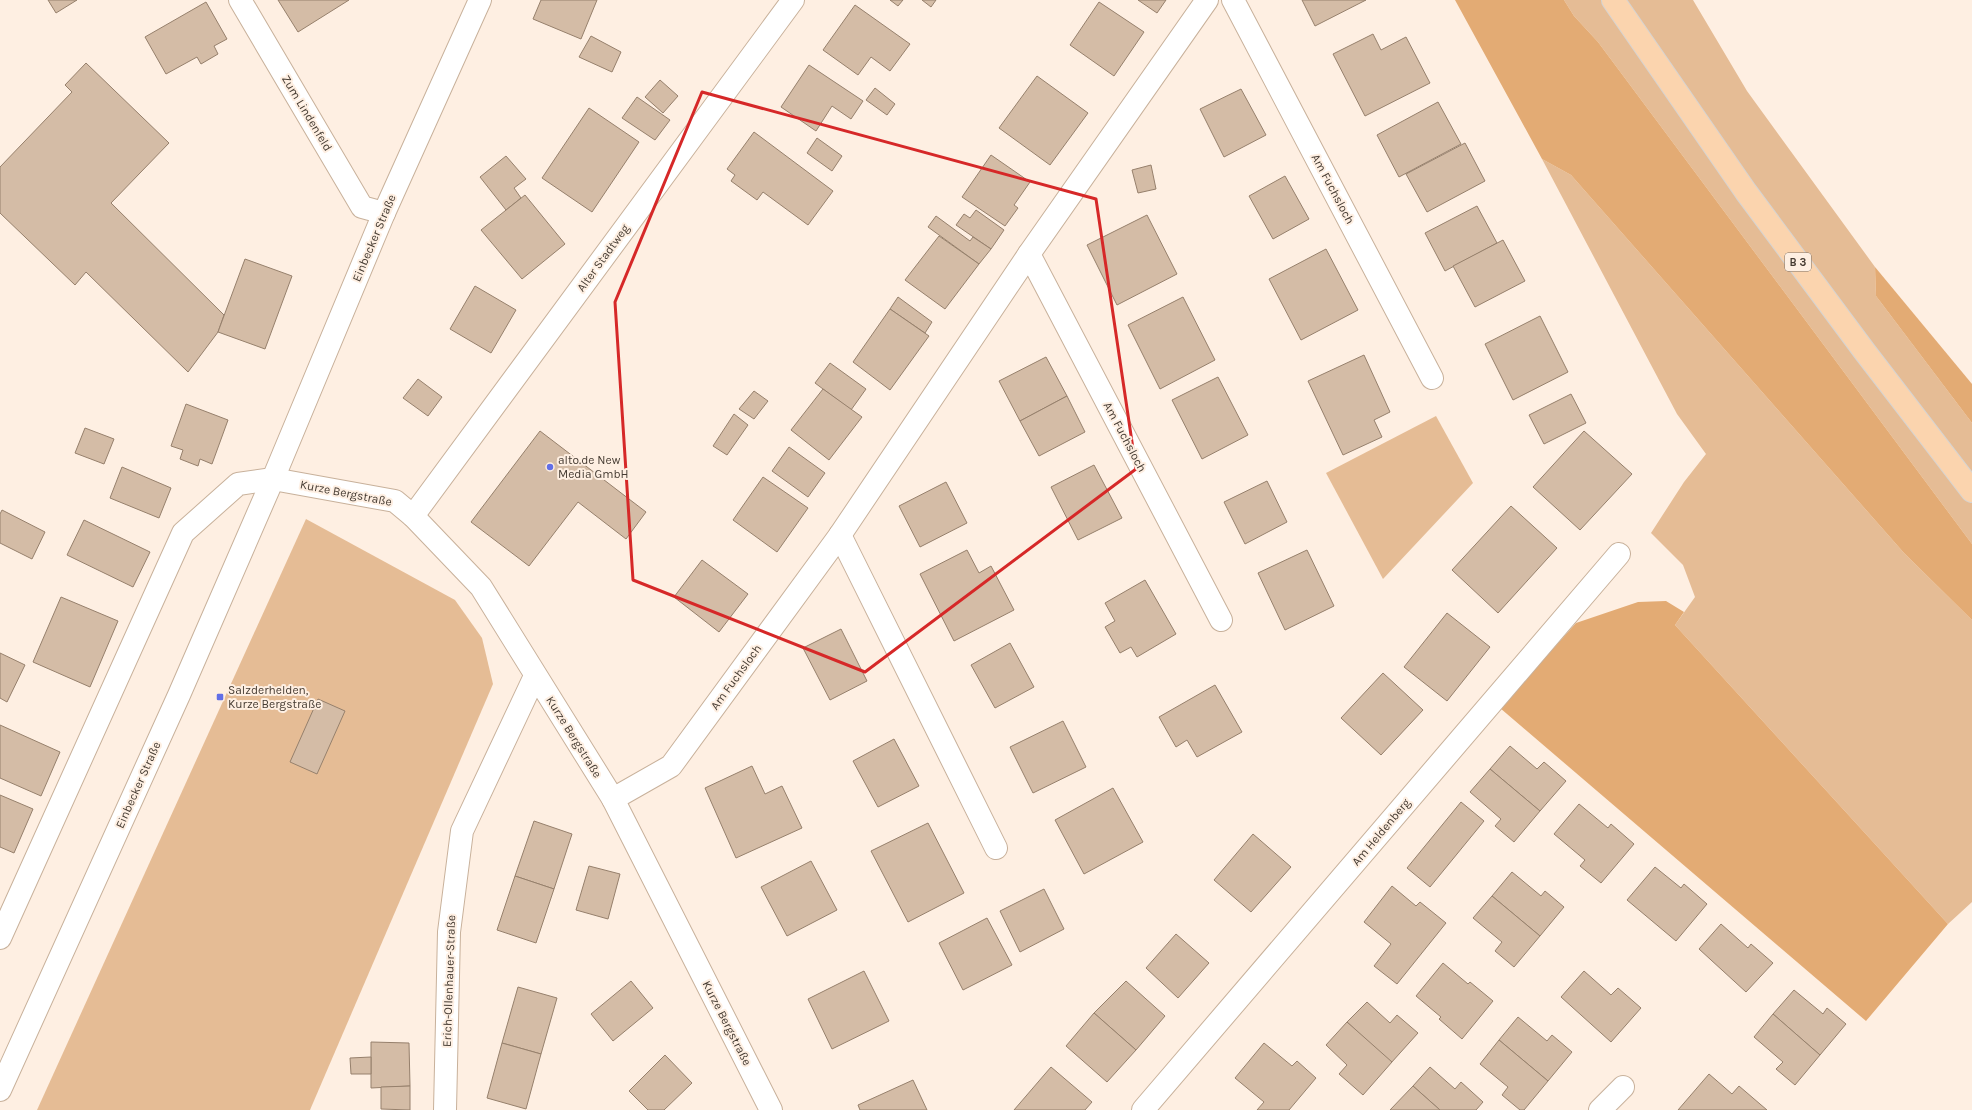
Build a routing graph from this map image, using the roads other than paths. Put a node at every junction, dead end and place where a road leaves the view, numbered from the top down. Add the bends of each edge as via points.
1 (240, 0) edge
2 (480, 0) edge
3 (793, 0) edge
4 (1207, 0) edge
5 (1233, 0) edge
6 (1613, 0) edge
7 (1623, 0) edge
8 (1631, 28) junction
9 (384, 213) junction
10 (1029, 254) junction
11 (1432, 378) dead end
12 (273, 479) junction
13 (1972, 491) edge
14 (413, 516) junction
15 (840, 534) junction
16 (1619, 554) dead end
17 (1221, 620) dead end
18 (535, 676) junction
19 (613, 799) junction
20 (996, 848) dead end
21 (0, 938) edge
22 (1623, 1087) dead end
23 (0, 1090) edge
24 (445, 1110) edge
25 (771, 1110) edge
26 (1143, 1110) edge
27 (1600, 1110) edge

1 - 9 street, Zum Lindenfeld via 362,207
2 - 9 street, Einbecker Straße
3 - 14 street, Alter Stadtweg
4 - 10 street, Am Fuchsloch
5 - 11 street, Am Fuchsloch
6 - 8 main road, B 3
7 - 8 main road
8 - 13 main road, B 3 via 1755,204
9 - 12 street, Einbecker Straße
10 - 15 street, Am Fuchsloch
10 - 17 street, Am Fuchsloch
12 - 14 street, Kurze Bergstraße via 395,501
12 - 21 street via 238,484 183,533
12 - 23 street, Einbecker Straße via 176,702
14 - 18 street, Kurze Bergstraße via 481,588
15 - 19 street, Am Fuchsloch via 671,766
15 - 20 street
16 - 26 street, Am Heldenberg
18 - 19 street, Kurze Bergstraße
18 - 24 street, Erich-Ollenhauer-Straße via 462,831 449,932
19 - 25 street, Kurze Bergstraße
22 - 27 street

